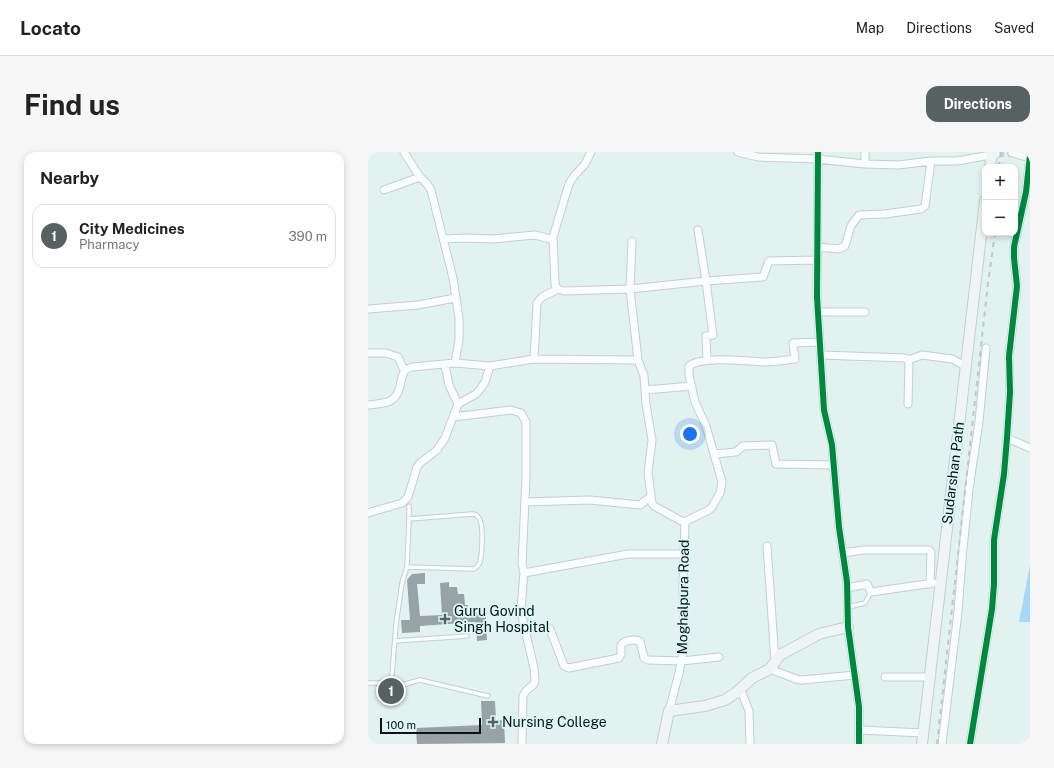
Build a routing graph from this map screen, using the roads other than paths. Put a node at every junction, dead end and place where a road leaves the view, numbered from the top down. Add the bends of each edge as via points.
1 (404, 152) edge
2 (591, 152) edge
3 (738, 152) edge
4 (865, 152) edge
5 (1012, 152) edge
6 (993, 153) edge
7 (1030, 155) edge
8 (818, 156) edge
9 (1030, 158) edge
10 (931, 161) junction
11 (865, 164) junction
12 (991, 164) edge
13 (420, 177) junction
14 (384, 190) dead end
15 (982, 228) edge
16 (698, 230) dead end
17 (553, 237) junction
18 (444, 239) junction
19 (632, 241) dead end
20 (817, 247) junction
21 (817, 260) junction
22 (706, 281) junction
23 (558, 289) junction
24 (630, 289) junction
25 (455, 298) junction
26 (368, 309) edge
27 (817, 312) junction
28 (865, 312) dead end
29 (820, 342) junction
30 (986, 348) dead end
31 (368, 353) edge
32 (821, 355) junction
33 (534, 359) junction
34 (638, 360) junction
35 (708, 360) junction
36 (908, 360) junction
37 (455, 363) junction
38 (445, 365) junction
39 (490, 366) junction
40 (966, 366) junction
41 (403, 368) dead end
42 (692, 386) junction
43 (645, 390) junction
44 (458, 404) junction
45 (908, 404) dead end
46 (368, 405) edge
47 (453, 417) junction
48 (1007, 438) junction
49 (1030, 448) edge
50 (714, 454) junction
51 (834, 465) junction
52 (650, 496) junction
53 (525, 502) junction
54 (409, 506) dead end
55 (368, 513) edge
56 (409, 519) junction
57 (685, 526) junction
58 (767, 546) dead end
59 (843, 553) junction
60 (684, 554) junction
61 (942, 564) junction
62 (930, 566) junction
63 (407, 567) junction
64 (524, 573) junction
65 (940, 582) junction
66 (930, 584) junction
67 (847, 588) junction
68 (871, 592) junction
69 (848, 607) junction
70 (848, 627) junction
71 (525, 629) junction
72 (467, 636) dead end
73 (395, 641) junction
74 (719, 657) dead end
75 (682, 661) junction
76 (772, 665) junction
77 (855, 675) junction
78 (885, 676) dead end
79 (929, 677) junction
80 (390, 679) junction
81 (368, 683) edge
82 (740, 688) junction
83 (488, 696) dead end
84 (669, 711) junction
85 (860, 730) junction
86 (923, 733) junction
87 (522, 744) edge
88 (662, 744) edge
89 (750, 744) edge
90 (859, 744) edge
91 (922, 744) edge
92 (942, 744) edge
93 (970, 744) edge

1 - 13 street
2 - 17 street via 569,184
3 - 8 street via 758,157
4 - 11 street
5 - 9 street
6 - 10 street via 957,161
6 - 12 main road
7 - 9 street
8 - 11 street
8 - 20 street
9 - 48 street via 1014,247 1017,286 1009,356
10 - 11 street via 898,165
10 - 20 street via 925,206 922,209 858,215 846,246 839,249
13 - 14 street
13 - 18 street via 431,190
15 - 40 main road, Sudarshan Path
16 - 22 street
17 - 18 street via 535,235 493,239
17 - 23 street via 555,285
18 - 25 street
19 - 24 street
20 - 21 street
21 - 22 street via 769,261 763,277
21 - 27 street
22 - 24 street
22 - 35 street via 713,335 706,336
23 - 24 street
23 - 33 street via 542,297 537,303
24 - 34 street
25 - 26 street via 418,305
25 - 37 street via 459,328
27 - 28 street
27 - 29 street
29 - 32 street
29 - 35 street via 793,343 795,359 767,362
30 - 92 street
31 - 41 street via 386,353 398,357
32 - 36 street via 897,357
32 - 51 street via 824,410
33 - 34 street
33 - 39 street
34 - 43 street via 644,376
35 - 42 street via 689,366
36 - 40 street via 922,355 952,359
36 - 45 street
37 - 38 street
37 - 39 street
38 - 44 street via 449,385
38 - 46 street via 406,369 397,396 383,404
39 - 44 street via 476,394
40 - 61 main road, Sudarshan Path
42 - 43 street
42 - 50 street via 695,402 706,426
43 - 52 street via 652,440 648,473
44 - 47 street
47 - 53 street via 511,410 521,413 526,422
47 - 55 street via 437,450 417,467 405,500
48 - 49 street
48 - 93 street via 995,533 992,609
50 - 51 street via 736,452 743,446 772,445 776,464
50 - 57 street via 722,482 720,493 709,510 690,518
51 - 59 street
52 - 53 street via 640,505 590,500
52 - 57 street via 654,506
53 - 64 street via 522,564
54 - 56 lane
56 - 63 lane
56 - 63 lane via 475,514 479,517 482,532 480,561 474,569
57 - 60 street, Moghalpura Road
58 - 76 street
59 - 62 street via 863,550 929,550
59 - 67 street
60 - 64 street via 628,554
60 - 75 street, Moghalpura Road
61 - 62 street
61 - 65 main road, Sudarshan Path
62 - 66 street
63 - 73 lane via 402,583
64 - 71 street via 520,604
65 - 66 street
65 - 79 main road, Sudarshan Path
66 - 68 street
67 - 68 street via 867,584
67 - 69 street
68 - 69 lane via 865,603
69 - 70 street
70 - 76 main road via 819,634 780,654
70 - 77 street
71 - 75 street via 550,629 564,666 569,668 619,658 621,645 636,640 640,642 644,658 648,660
71 - 87 street via 535,680 523,696
72 - 73 lane
73 - 80 lane via 393,672
74 - 75 street
75 - 84 street, Moghalpura Road
76 - 77 street via 802,680
76 - 82 main road
77 - 85 street
78 - 79 street
79 - 86 main road, Sudarshan Path
80 - 81 lane via 385,682
80 - 83 lane via 402,685 420,680
82 - 84 main road via 725,700 713,704
82 - 89 street via 749,711
84 - 88 main road
85 - 86 street
85 - 90 street
86 - 91 main road, Sudarshan Path

